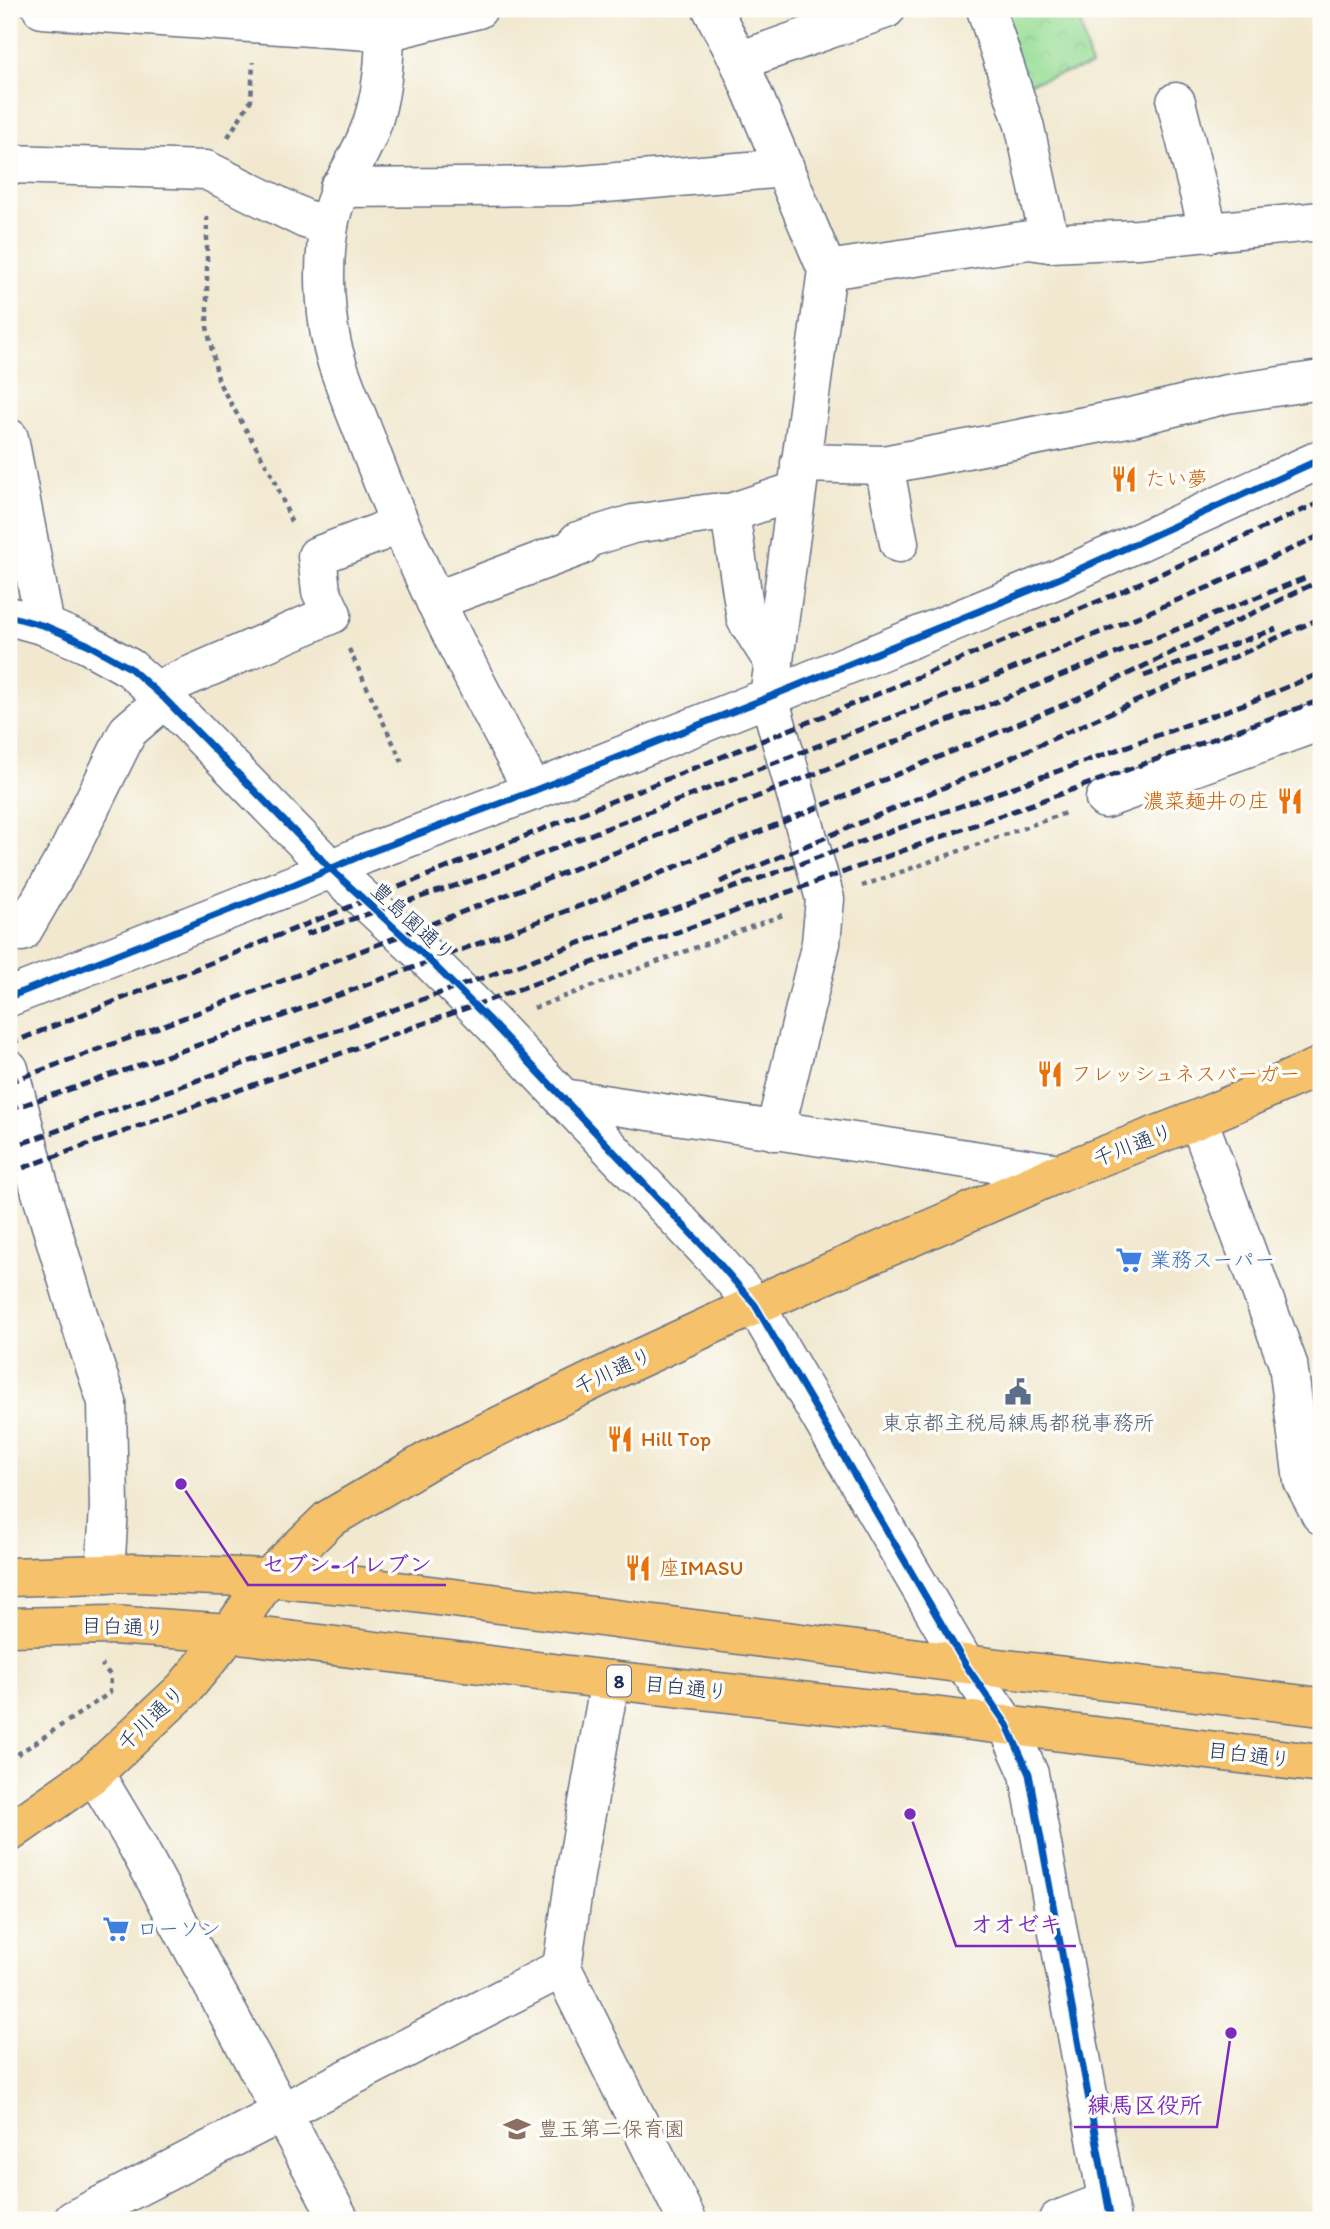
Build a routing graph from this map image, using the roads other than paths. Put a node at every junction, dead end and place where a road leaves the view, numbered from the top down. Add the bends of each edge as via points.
1 (42, 9) edge
2 (478, 9) edge
3 (712, 9) edge
4 (887, 9) edge
5 (986, 9) edge
6 (385, 20) edge
7 (738, 61) junction
8 (1176, 102) dead end
9 (9, 164) edge
10 (785, 168) junction
11 (339, 188) junction
12 (1321, 220) edge
13 (329, 226) junction
14 (1209, 233) junction
15 (1050, 243) junction
16 (827, 270) junction
17 (1321, 380) edge
18 (9, 438) edge
19 (1321, 458) edge
20 (884, 465) junction
21 (798, 477) junction
22 (730, 513) junction
23 (398, 523) junction
24 (900, 543) dead end
25 (435, 601) junction
26 (9, 616) edge
27 (46, 626) junction
28 (771, 680) junction
29 (159, 695) junction
30 (1321, 721) edge
31 (533, 791) junction
32 (1105, 799) dead end
33 (331, 869) junction
34 (15, 929) edge
35 (54, 981) junction
36 (9, 997) edge
37 (1321, 1066) edge
38 (9, 1069) edge
39 (564, 1098) junction
40 (1198, 1119) junction
41 (775, 1131) junction
42 (1059, 1173) junction
43 (755, 1305) junction
44 (1321, 1515) edge
45 (105, 1574) junction
46 (9, 1577) edge
47 (268, 1578) junction
48 (9, 1626) edge
49 (230, 1633) junction
50 (965, 1664) junction
51 (610, 1680) junction
52 (1321, 1707) edge
53 (1007, 1725) junction
54 (1321, 1764) edge
55 (93, 1773) junction
56 (9, 1833) edge
57 (562, 1968) junction
58 (282, 2113) junction
59 (1109, 2211) edge
60 (73, 2220) edge
61 (340, 2220) edge
62 (687, 2220) edge
63 (1058, 2220) edge

1 - 6 street via 254,23
2 - 6 street
3 - 7 street
4 - 7 street
5 - 15 street via 1025,128
6 - 11 street via 385,49 367,138
7 - 10 street
8 - 14 street
9 - 13 street via 206,170 305,219
10 - 11 street via 569,186
10 - 16 street
11 - 13 street
12 - 14 street
13 - 23 street via 325,296 336,360
14 - 15 street
15 - 16 street via 1029,240
16 - 21 street
17 - 20 street via 1227,394
18 - 27 street
19 - 28 street via 1060,578
20 - 21 street
20 - 24 street
21 - 22 street
21 - 28 street
22 - 25 street via 633,524 578,541 581,546
22 - 28 street via 746,618
23 - 25 street
23 - 29 street via 317,556 321,591 332,614
25 - 31 street
26 - 27 street, 豊島園通り
27 - 29 street, 豊島園通り via 130,668
28 - 31 street
28 - 41 street via 825,899 821,943
29 - 33 street, 豊島園通り
29 - 34 street via 128,731 69,851
30 - 32 street
31 - 33 street
33 - 35 street
33 - 39 street, 豊島園通り via 426,957
34 - 35 street
35 - 36 street
37 - 40 main road, 千川通り
38 - 45 street via 40,1189 107,1402
39 - 41 street
39 - 43 street, 豊島園通り
40 - 42 main road, 千川通り
40 - 44 street via 1288,1364 1303,1481
41 - 42 street
42 - 43 main road, 千川通り
43 - 47 main road, 千川通り via 429,1460 329,1519
43 - 50 street, 豊島園通り
45 - 46 main road
45 - 47 main road
47 - 49 main road, 千川通り
47 - 50 main road
48 - 49 main road, 目白通り / 8 via 112,1625
49 - 51 main road, 目白通り / 8
49 - 55 main road, 千川通り via 183,1690
50 - 52 main road
50 - 53 street, 豊島園通り
51 - 53 main road, 目白通り / 8
51 - 57 street
53 - 54 main road, 目白通り / 8
53 - 59 street, 豊島園通り via 1029,1774
55 - 56 main road, 千川通り
55 - 58 street
57 - 58 street
57 - 62 street
58 - 60 street
58 - 61 street
59 - 63 street

